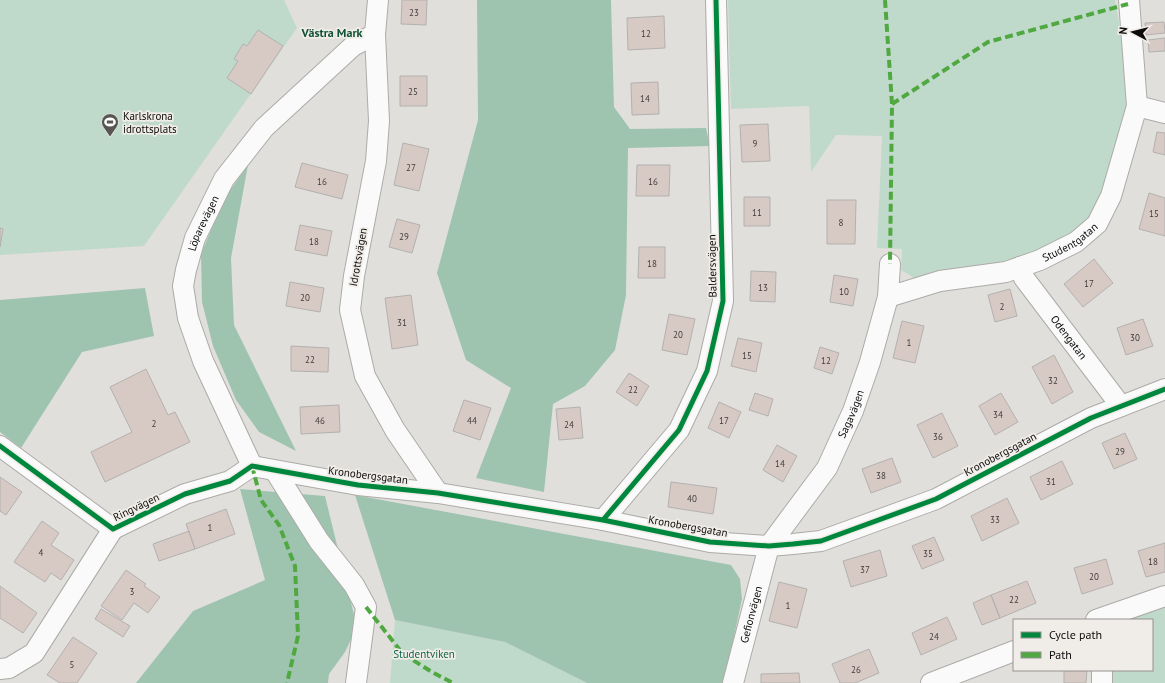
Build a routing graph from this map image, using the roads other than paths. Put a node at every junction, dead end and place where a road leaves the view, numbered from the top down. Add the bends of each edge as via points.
1 (378, 0) edge
2 (716, 0) edge
3 (1129, 0) edge
4 (375, 34) junction
5 (1137, 106) junction
6 (1165, 113) edge
7 (890, 264) dead end
8 (1020, 267) junction
9 (888, 297) junction
10 (1165, 389) edge
11 (1121, 406) junction
12 (0, 446) edge
13 (252, 466) junction
14 (275, 471) junction
15 (438, 493) junction
16 (603, 520) junction
17 (113, 529) junction
18 (770, 546) junction
19 (1165, 596) edge
20 (1099, 619) edge
21 (1013, 651) edge
22 (0, 669) edge
23 (1102, 671) edge
24 (356, 683) edge
25 (733, 683) edge
26 (931, 683) edge
27 (1102, 683) edge

1 - 4 street, Idrottsvägen
2 - 16 street, Baldersvägen via 723,301 707,371 679,430
3 - 5 street, Studentgatan
4 - 13 street, Löparevägen via 353,46 264,128 224,179 195,238 183,286 188,318 203,361
4 - 15 street, Idrottsvägen via 379,121 376,162 350,310 365,376 395,430
5 - 6 street
5 - 8 street, Studentgatan via 1111,196 1097,224 1076,242
7 - 9 street, Sagavägen
8 - 9 street, Studentgatan via 1006,272 940,281
8 - 11 street, Odengatan via 1024,278
9 - 18 street, Sagavägen via 853,411 827,468
10 - 11 street, Kronobergsgatan
11 - 18 street, Kronobergsgatan via 1091,418 936,499 820,541
12 - 17 street, Ringvägen
13 - 14 street
13 - 17 street, Ringvägen via 230,481 185,494
14 - 15 street, Kronobergsgatan via 358,485
14 - 24 street via 320,541 354,584 366,607
15 - 16 street, Kronobergsgatan
16 - 18 street, Kronobergsgatan via 710,542
17 - 22 street, Ringvägen via 34,653 9,668
18 - 25 street, Gefionvägen
19 - 20 street
21 - 26 street
23 - 27 street

